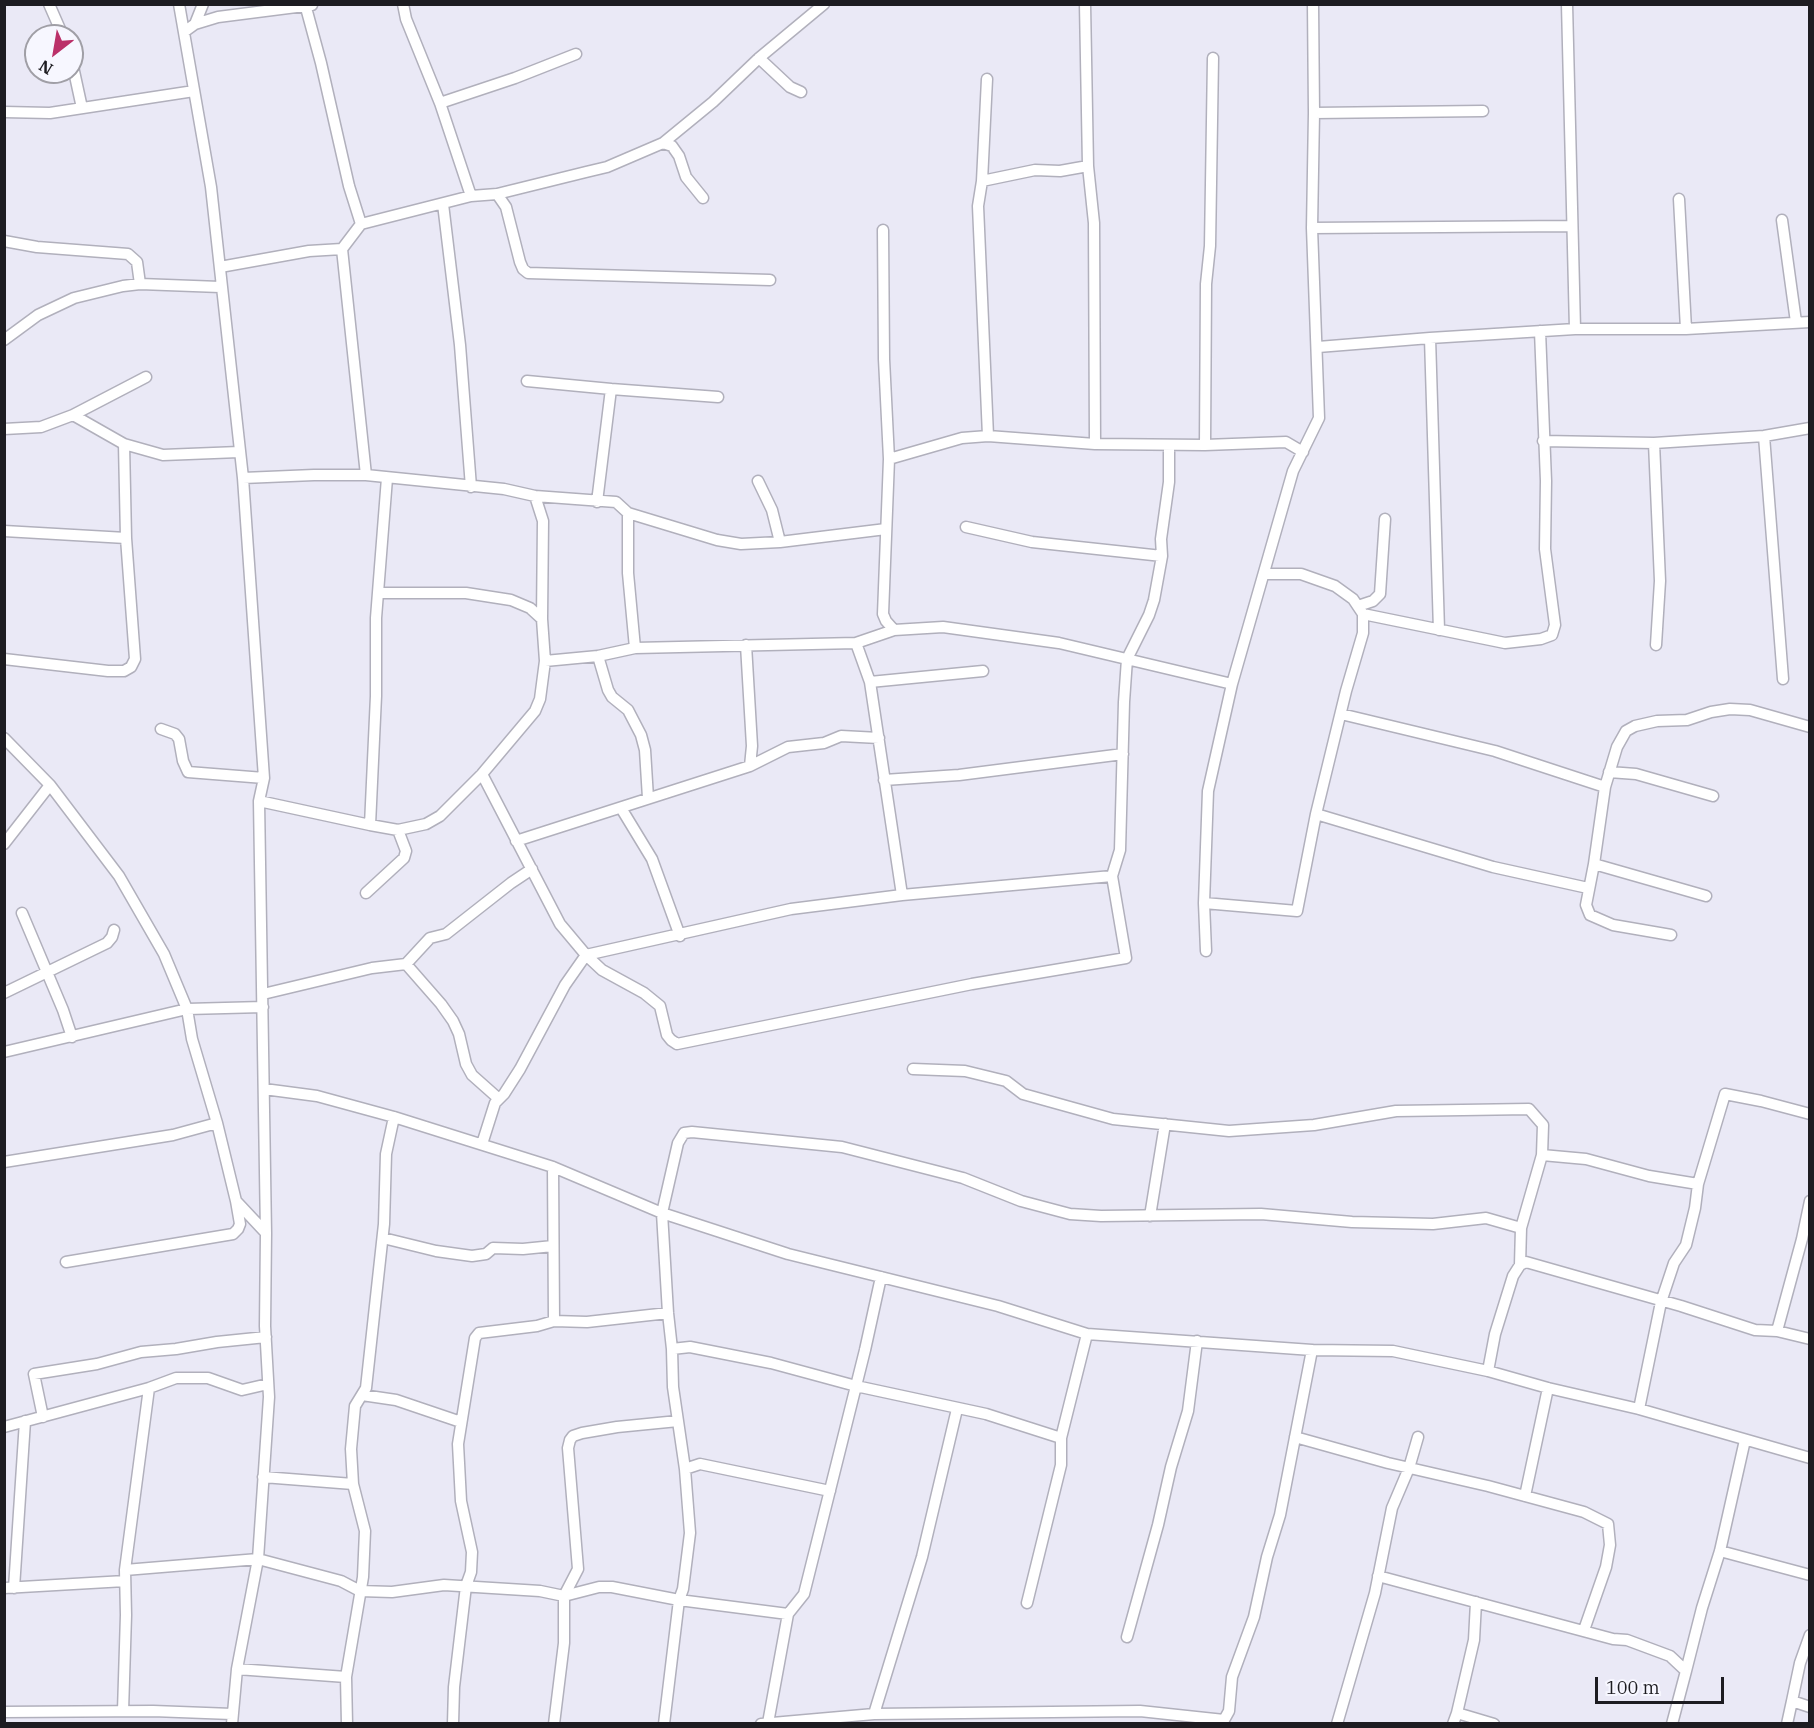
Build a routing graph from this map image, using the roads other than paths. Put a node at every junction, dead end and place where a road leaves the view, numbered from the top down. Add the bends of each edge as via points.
1 (49, 4) edge
2 (179, 4) edge
3 (203, 4) edge
4 (402, 4) edge
5 (824, 4) edge
6 (1085, 4) edge
7 (1313, 4) edge
8 (1567, 4) edge
9 (307, 5) edge
10 (58, 24) edge
11 (195, 24) junction
12 (184, 32) junction
13 (576, 54) dead end
14 (759, 58) junction
15 (1213, 58) dead end
16 (987, 79) dead end
17 (77, 84) edge
18 (194, 91) junction
19 (801, 93) dead end
20 (440, 103) junction
21 (82, 108) junction
22 (1483, 111) dead end
23 (4, 112) edge
24 (1314, 113) junction
25 (663, 143) junction
26 (1088, 166) junction
27 (982, 181) junction
28 (497, 194) junction
29 (471, 196) junction
30 (703, 198) dead end
31 (1679, 199) dead end
32 (443, 204) junction
33 (1782, 220) dead end
34 (361, 224) junction
35 (1571, 226) junction
36 (1312, 228) junction
37 (883, 230) dead end
38 (4, 241) edge
39 (342, 249) junction
40 (220, 267) junction
41 (770, 280) dead end
42 (140, 284) junction
43 (220, 287) junction
44 (1796, 322) junction
45 (1809, 322) edge
46 (1575, 329) junction
47 (1686, 329) junction
48 (1540, 332) junction
49 (1430, 338) junction
50 (4, 340) edge
51 (1318, 348) junction
52 (146, 377) dead end
53 (526, 381) dead end
54 (611, 389) junction
55 (718, 397) dead end
56 (73, 415) junction
57 (1809, 428) edge
58 (4, 429) edge
59 (988, 436) junction
60 (1764, 436) junction
61 (1543, 441) junction
62 (1654, 443) junction
63 (124, 444) junction
64 (1095, 444) junction
65 (1169, 445) junction
66 (1204, 445) junction
67 (240, 452) junction
68 (1303, 452) junction
69 (889, 459) junction
70 (366, 475) junction
71 (243, 478) junction
72 (387, 478) junction
73 (758, 481) dead end
74 (471, 487) junction
75 (535, 496) junction
76 (597, 502) junction
77 (628, 513) junction
78 (1385, 519) dead end
79 (966, 528) dead end
80 (886, 529) junction
81 (4, 531) edge
82 (126, 538) junction
83 (780, 542) junction
84 (1162, 556) junction
85 (1264, 574) junction
86 (379, 592) junction
87 (1360, 610) junction
88 (542, 618) junction
89 (888, 628) junction
90 (1438, 630) junction
91 (856, 643) junction
92 (746, 645) junction
93 (1656, 645) dead end
94 (635, 648) junction
95 (598, 656) junction
96 (4, 659) edge
97 (1127, 659) junction
98 (545, 661) junction
99 (982, 671) dead end
100 (1783, 679) dead end
101 (870, 682) junction
102 (1232, 684) junction
103 (1341, 714) junction
104 (1809, 727) edge
105 (161, 729) dead end
106 (4, 738) edge
107 (879, 738) junction
108 (1123, 754) junction
109 (750, 766) junction
110 (1609, 772) junction
111 (482, 774) junction
112 (264, 778) junction
113 (884, 780) junction
114 (50, 785) junction
115 (1605, 787) junction
116 (1713, 796) dead end
117 (648, 798) junction
118 (259, 801) junction
119 (621, 808) junction
120 (1316, 814) junction
121 (370, 825) junction
122 (398, 830) junction
123 (516, 841) junction
124 (4, 844) edge
125 (1594, 864) junction
126 (532, 869) junction
127 (1112, 876) junction
128 (1588, 888) junction
129 (366, 893) dead end
130 (902, 894) junction
131 (1706, 896) dead end
132 (1204, 903) junction
133 (22, 913) dead end
134 (114, 930) dead end
135 (1671, 935) dead end
136 (680, 936) junction
137 (1206, 951) dead end
138 (586, 955) junction
139 (406, 964) junction
140 (47, 972) junction
141 (4, 993) edge
142 (263, 994) junction
143 (263, 1007) junction
144 (187, 1009) junction
145 (72, 1037) junction
146 (4, 1052) edge
147 (913, 1069) dead end
148 (264, 1089) junction
149 (499, 1099) junction
150 (1809, 1114) edge
151 (394, 1116) junction
152 (218, 1123) junction
153 (1166, 1124) junction
154 (482, 1144) junction
155 (1542, 1155) junction
156 (4, 1162) edge
157 (553, 1167) junction
158 (1698, 1184) junction
159 (236, 1201) junction
160 (1809, 1201) edge
161 (662, 1213) junction
162 (1150, 1216) junction
163 (1521, 1228) junction
164 (1809, 1228) edge
165 (267, 1233) junction
166 (383, 1238) junction
167 (1802, 1239) junction
168 (553, 1246) junction
169 (66, 1262) dead end
170 (1520, 1265) junction
171 (881, 1277) junction
172 (1662, 1302) junction
173 (668, 1313) junction
174 (554, 1321) junction
175 (1777, 1331) junction
176 (1087, 1334) junction
177 (266, 1337) junction
178 (1809, 1339) edge
179 (1197, 1341) junction
180 (672, 1349) junction
181 (1312, 1350) junction
182 (1488, 1371) junction
183 (268, 1384) junction
184 (856, 1386) junction
185 (149, 1388) junction
186 (1548, 1388) junction
187 (362, 1395) junction
188 (957, 1409) junction
189 (1639, 1409) junction
190 (43, 1417) junction
191 (678, 1421) junction
192 (26, 1422) junction
193 (460, 1422) junction
194 (4, 1428) edge
195 (1295, 1437) junction
196 (1418, 1437) dead end
197 (1061, 1438) junction
198 (1745, 1440) junction
199 (1809, 1458) edge
200 (1409, 1468) junction
201 (685, 1469) junction
202 (263, 1477) junction
203 (353, 1484) junction
204 (830, 1491) junction
205 (1525, 1496) junction
206 (1720, 1551) junction
207 (258, 1559) junction
208 (1809, 1575) edge
209 (125, 1576) junction
210 (1378, 1576) junction
211 (466, 1586) junction
212 (9, 1588) edge
213 (360, 1591) junction
214 (564, 1596) junction
215 (679, 1600) junction
216 (1476, 1602) junction
217 (1027, 1603) dead end
218 (788, 1614) junction
219 (1584, 1630) junction
220 (1809, 1635) edge
221 (1127, 1637) dead end
222 (237, 1669) junction
223 (1686, 1671) junction
224 (346, 1677) junction
225 (1792, 1701) junction
226 (1809, 1707) edge
227 (123, 1711) junction
228 (4, 1712) edge
229 (874, 1714) junction
230 (1455, 1718) edge
231 (232, 1719) edge
232 (768, 1723) edge
233 (347, 1724) edge
234 (453, 1724) edge
235 (555, 1724) edge
236 (664, 1724) edge
237 (761, 1724) edge
238 (1337, 1724) edge
239 (1494, 1724) edge
240 (1672, 1724) edge
241 (1787, 1724) edge

1 - 10 street
2 - 12 street
3 - 11 street
4 - 20 street
5 - 14 street
6 - 26 street
7 - 24 street
8 - 35 street
9 - 11 street via 218,17
9 - 34 street
11 - 12 street
12 - 18 street
13 - 20 street
14 - 19 street
14 - 25 street
15 - 66 street
16 - 27 street
17 - 21 street
18 - 21 street
18 - 40 street
20 - 29 street
21 - 23 street via 50,113
22 - 24 street
24 - 36 street
25 - 28 street via 607,166
25 - 30 street via 672,146 686,177
26 - 27 street via 1035,170
26 - 64 street via 1094,223
27 - 59 street via 978,206
28 - 29 street
28 - 41 street via 506,207 520,262 528,273
29 - 32 street
31 - 47 street
32 - 34 street
32 - 74 street via 460,345
33 - 44 street
34 - 39 street
35 - 36 street
35 - 46 street
36 - 51 street
37 - 69 street
38 - 42 street via 128,254 137,262
39 - 40 street
39 - 70 street
40 - 43 street
42 - 43 street
42 - 50 street via 74,298 38,315
43 - 67 street
44 - 45 street
44 - 47 street
46 - 47 street
46 - 48 street
48 - 49 street
48 - 61 street
49 - 51 street
49 - 90 street
51 - 68 street via 1319,418
52 - 56 street
53 - 54 street
54 - 55 street
54 - 76 street
56 - 58 street via 40,427
56 - 63 street
57 - 60 street
59 - 64 street
59 - 69 street via 962,438
60 - 62 street
60 - 100 street
61 - 62 street
61 - 90 street via 1545,549 1555,630 1540,639 1505,643
62 - 93 street via 1660,581
63 - 67 street via 163,455
63 - 82 street
64 - 65 street
65 - 66 street
65 - 84 street
66 - 68 street via 1286,442
67 - 71 street
68 - 85 street via 1293,471
69 - 80 street
70 - 71 street
70 - 72 street
71 - 112 street
72 - 74 street
72 - 86 street
73 - 83 street via 772,510
74 - 75 street
75 - 76 street
75 - 88 street via 543,521
76 - 77 street via 616,502
77 - 83 street via 717,540 741,544
77 - 94 street via 628,573
78 - 87 street via 1380,594
79 - 84 street via 1032,542
80 - 83 street
80 - 89 street via 884,614
81 - 82 street
82 - 96 street via 135,659 131,667 108,671
84 - 97 street via 1149,615
85 - 87 street via 1315,578 1335,586 1353,599
85 - 102 street
86 - 88 street via 466,592 511,600
86 - 121 street
87 - 90 street
87 - 103 street via 1362,633
88 - 98 street
89 - 91 street
89 - 97 street via 944,627 1059,643
91 - 92 street
91 - 101 street
92 - 94 street
92 - 109 street
94 - 95 street
95 - 98 street
95 - 117 street via 608,690 628,710 641,735
97 - 102 street
97 - 108 street
98 - 111 street via 535,711
99 - 101 street
101 - 107 street
102 - 132 street via 1208,791
103 - 115 street via 1496,751
103 - 120 street
104 - 110 street via 1750,710 1730,709 1687,720 1657,721 1626,731
105 - 112 street via 179,739 188,772
106 - 114 street
107 - 109 street via 841,736 824,743 788,747
107 - 113 street
108 - 113 street via 959,775
108 - 127 street via 1120,850
109 - 117 street
110 - 115 street
110 - 116 street via 1636,774
111 - 122 street via 440,816 426,824
111 - 123 street
112 - 118 street
113 - 130 street
114 - 124 street
114 - 144 street via 119,876 164,954
115 - 125 street
117 - 119 street
118 - 121 street
118 - 142 street
119 - 123 street
119 - 136 street via 652,858
120 - 128 street via 1493,867
120 - 132 street via 1297,911
121 - 122 street
122 - 129 street via 406,851 404,858
123 - 126 street
125 - 128 street
125 - 131 street
126 - 138 street via 560,924
126 - 139 street via 446,934 430,938
127 - 130 street
127 - 138 street via 1126,958 972,984 677,1044 667,1035 660,1006 602,970
128 - 135 street via 1586,905 1590,915 1598,920
130 - 136 street via 791,909
132 - 137 street
133 - 140 street
134 - 140 street via 107,943
136 - 138 street
138 - 149 street
139 - 142 street via 372,968
139 - 149 street via 453,1021 472,1075
140 - 141 street
140 - 145 street
142 - 143 street
143 - 144 street
143 - 148 street
144 - 145 street
144 - 152 street via 192,1039
145 - 146 street
147 - 153 street via 965,1071 1006,1081 1023,1094 1078,1111
148 - 151 street via 317,1096
148 - 165 street
149 - 154 street
150 - 158 street via 1725,1094
151 - 154 street
151 - 166 street via 386,1154
152 - 156 street via 173,1135
152 - 159 street
153 - 155 street via 1229,1131 1314,1125 1396,1111 1529,1109 1543,1125
153 - 162 street
154 - 157 street
155 - 158 street via 1586,1159
155 - 163 street
157 - 161 street
157 - 168 street
158 - 172 street via 1686,1245 1670,1271
159 - 165 street
159 - 169 street via 240,1224 232,1234
160 - 167 street
161 - 162 street via 680,1137 692,1132 842,1147 963,1178 1070,1214
161 - 171 street via 788,1254
161 - 173 street
162 - 163 street via 1261,1214 1433,1224 1486,1218
163 - 170 street
164 - 167 street
165 - 177 street
166 - 168 street via 472,1256 486,1254 493,1248
166 - 187 street via 366,1388
167 - 175 street
168 - 174 street
170 - 172 street via 1527,1262
170 - 182 street via 1498,1322
171 - 176 street via 998,1306
171 - 184 street
172 - 175 street via 1755,1330
172 - 189 street
173 - 174 street via 587,1322
173 - 180 street
174 - 193 street via 477,1335
175 - 178 street
176 - 179 street
176 - 197 street
177 - 183 street
177 - 190 street via 141,1352 34,1374
179 - 181 street
179 - 221 street via 1188,1412
180 - 184 street via 690,1347 771,1363
180 - 191 street
181 - 182 street via 1393,1352
181 - 195 street
182 - 186 street
183 - 185 street via 242,1390 208,1378 176,1378
183 - 202 street
184 - 188 street
184 - 204 street
185 - 190 street
185 - 209 street
186 - 189 street
186 - 205 street
187 - 193 street via 396,1401
187 - 203 street via 355,1406
188 - 197 street
188 - 229 street via 922,1557
189 - 198 street
190 - 192 street
191 - 201 street
191 - 214 street via 594,1431 570,1440 578,1569
192 - 194 street
192 - 212 street
193 - 211 street via 460,1491 472,1552
195 - 200 street
195 - 229 street via 1280,1515 1254,1617 1232,1677 1229,1711 1224,1719 1140,1712
196 - 200 street
197 - 217 street via 1062,1465
198 - 199 street
198 - 206 street
200 - 205 street
200 - 210 street via 1392,1508
201 - 204 street via 699,1464
201 - 215 street via 690,1533
202 - 203 street
202 - 207 street
203 - 213 street via 365,1531
204 - 218 street via 804,1594
205 - 219 street via 1584,1512 1608,1524 1606,1567
206 - 208 street
206 - 223 street
207 - 209 street
207 - 213 street via 341,1581
207 - 222 street
209 - 212 street
209 - 227 street
210 - 216 street
210 - 238 street
211 - 213 street
211 - 214 street
211 - 234 street
213 - 224 street
214 - 215 street via 612,1587
214 - 235 street via 564,1643
215 - 218 street
215 - 236 street
216 - 219 street
216 - 230 street via 1474,1640
218 - 232 street
219 - 223 street via 1670,1656
220 - 225 street
222 - 224 street
222 - 231 street
223 - 240 street
224 - 233 street
225 - 226 street
225 - 241 street
227 - 228 street
227 - 231 street
229 - 232 street
230 - 239 street
232 - 237 street

